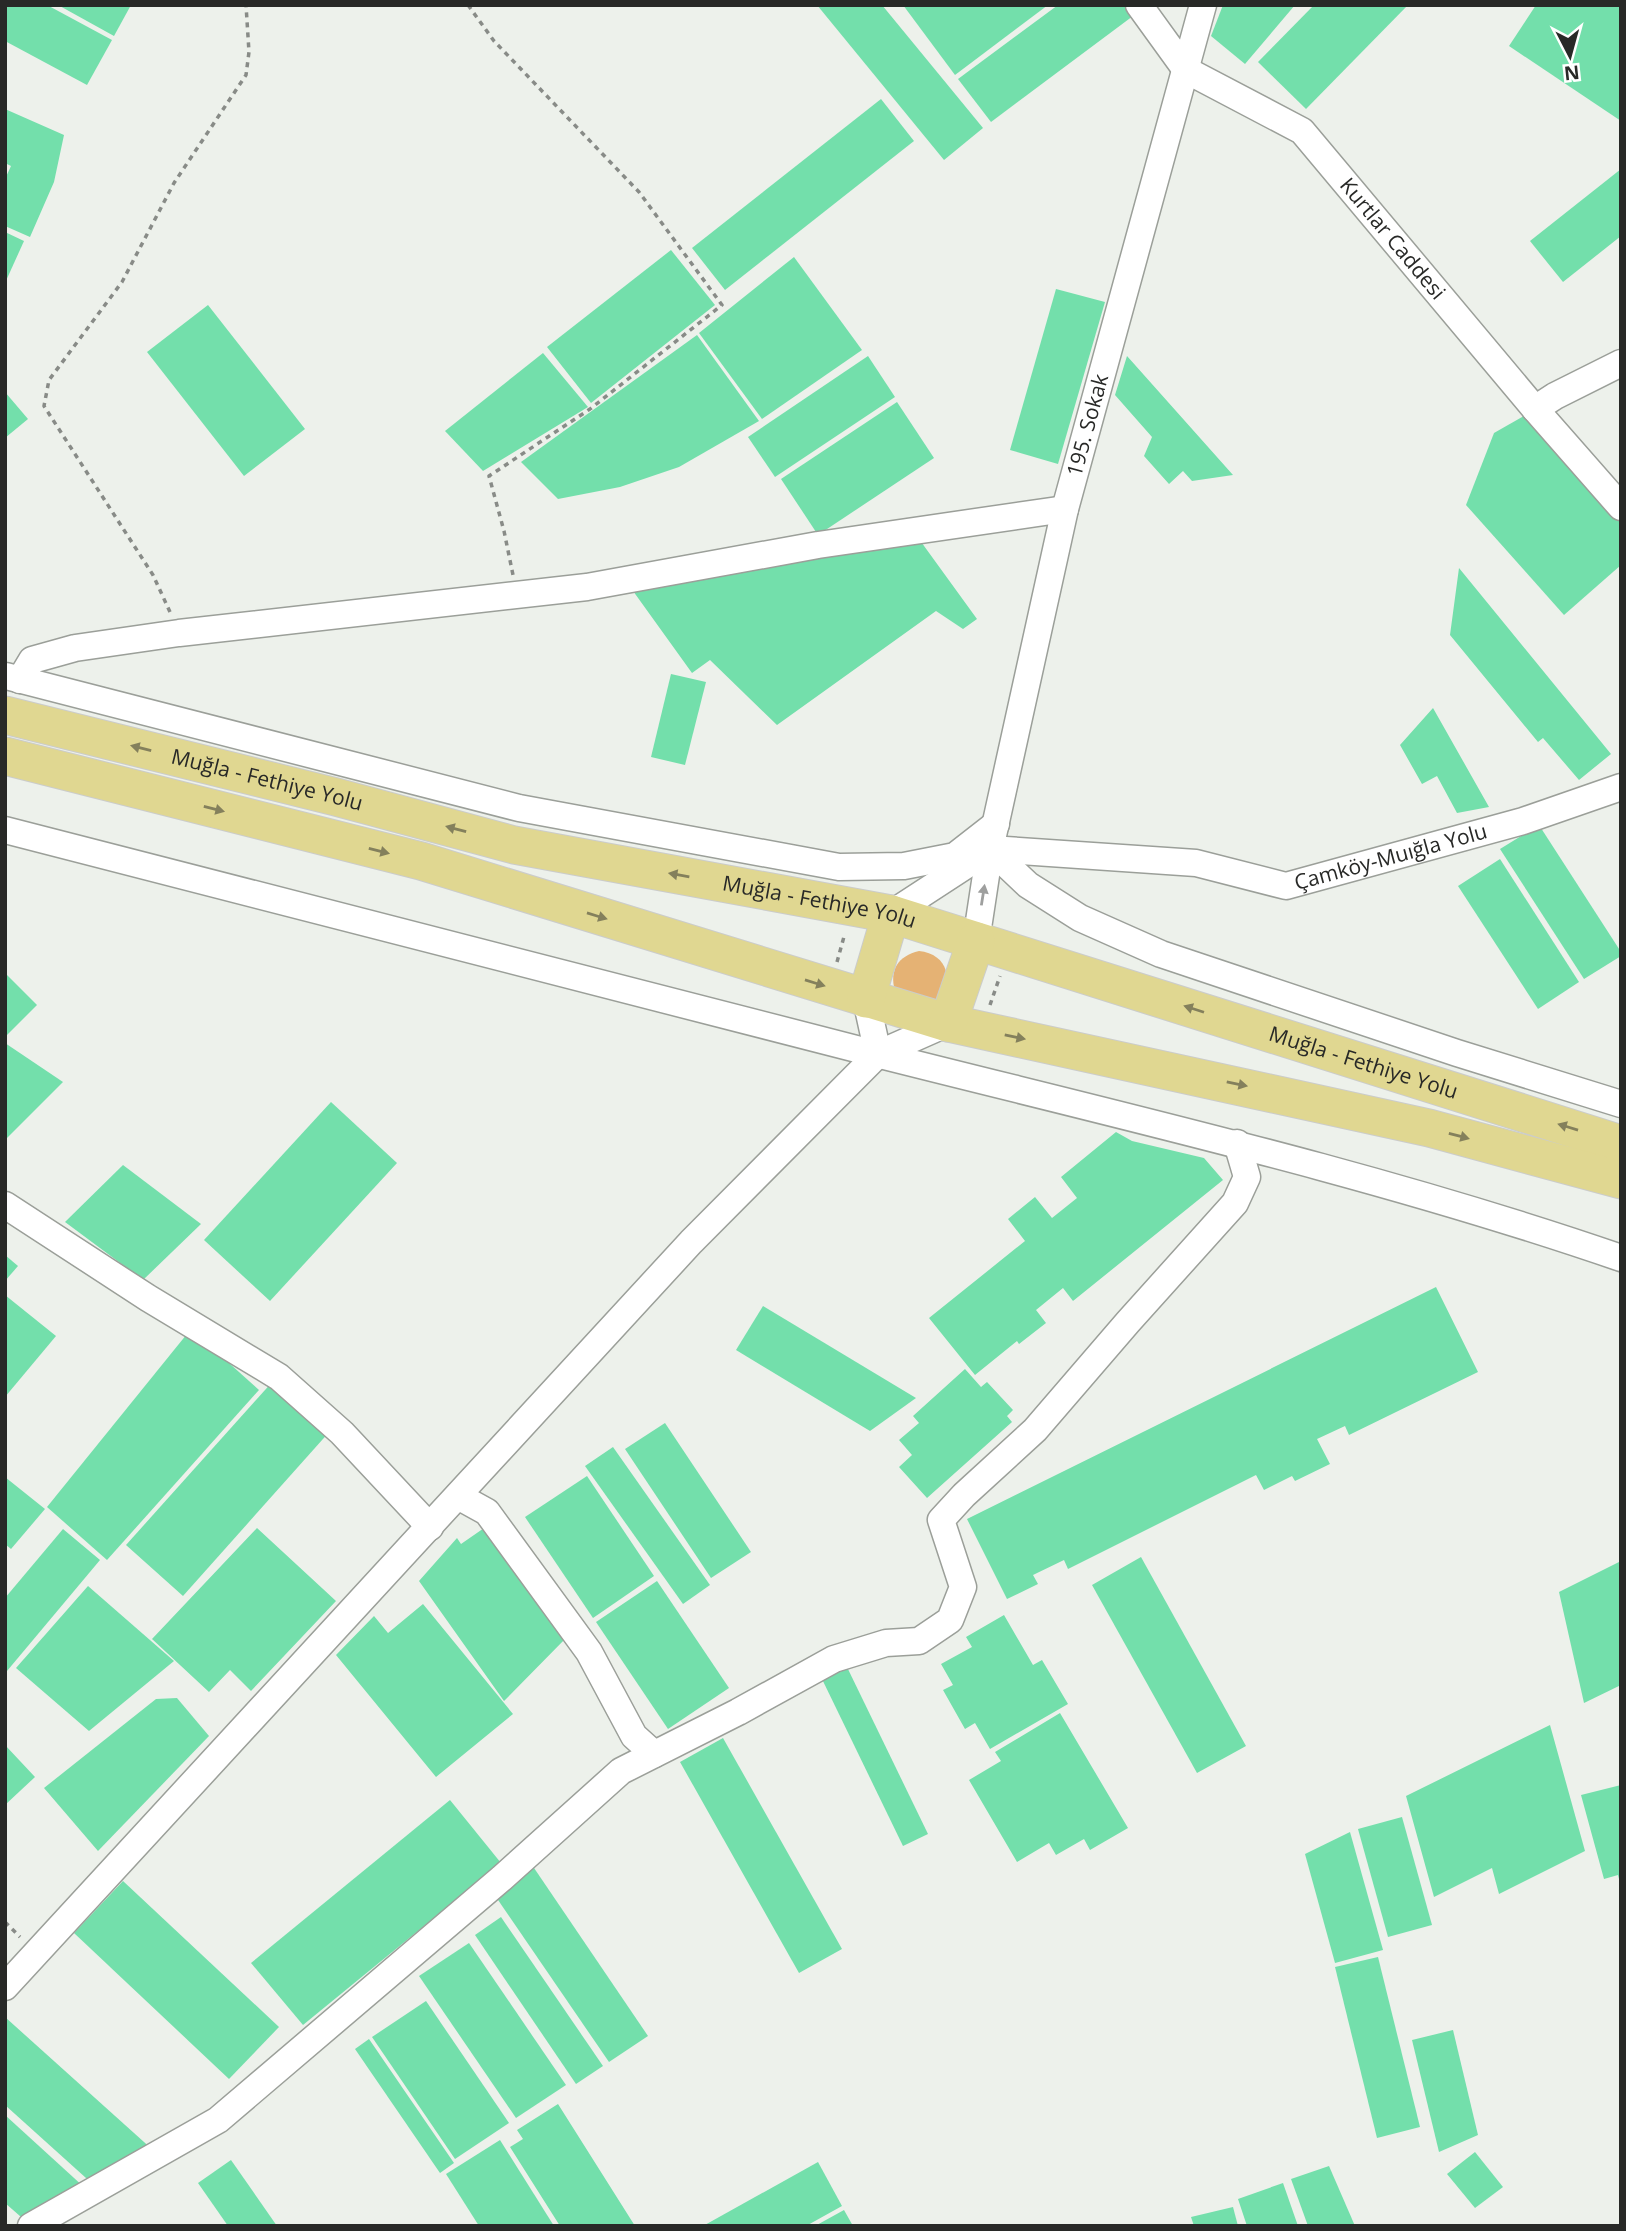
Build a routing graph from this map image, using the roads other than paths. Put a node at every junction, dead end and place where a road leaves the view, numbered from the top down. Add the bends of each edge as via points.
1 (1139, 5) edge
2 (1203, 5) edge
3 (1186, 70) junction
4 (1621, 363) edge
5 (1535, 409) junction
6 (1621, 506) edge
7 (1065, 509) junction
8 (13, 678) edge
9 (5, 715) edge
10 (5, 756) edge
11 (1621, 788) edge
12 (5, 830) edge
13 (993, 837) junction
14 (891, 914) junction
15 (993, 946) junction
16 (866, 999) junction
17 (965, 1026) junction
18 (878, 1055) junction
19 (1621, 1104) edge
20 (1237, 1143) junction
21 (1621, 1144) edge
22 (1621, 1180) edge
23 (5, 1205) edge
24 (1621, 1258) edge
25 (458, 1496) junction
26 (430, 1527) junction
27 (654, 1754) junction
28 (5, 1987) edge
29 (31, 2226) edge

1 - 3 street, Kurtlar Caddesi
2 - 3 street, 195. Sokak
3 - 5 street, Kurtlar Caddesi via 1302,131
3 - 7 street, 195. Sokak
4 - 5 street
5 - 6 street, Kurtlar Caddesi
7 - 8 street via 818,545 517,597 75,648 32,660
7 - 13 street, 195. Sokak
8 - 13 street via 519,808 839,867 904,866 955,856
14 -> 9 highway, Muğla - Fethiye Yolu via 514,845
10 -> 16 highway, Muğla - Fethiye Yolu via 421,861
11 - 13 street, Çamköy-Muığla Yolu via 1523,821 1286,886 1196,863
12 - 18 street
13 - 14 street
15 -> 13 street, 195. Sokak
13 - 19 street via 1028,885 1080,918 1161,954
14 - 15 highway, Muğla - Fethiye Yolu
14 - 16 highway
15 - 17 highway
21 -> 15 highway, Muğla - Fethiye Yolu
16 - 17 highway, Muğla - Fethiye Yolu
16 - 18 street
17 - 18 street
17 -> 22 highway, Muğla - Fethiye Yolu via 1429,1128
18 - 20 street
18 - 25 street via 691,1242
20 - 24 street
20 - 27 street via 1247,1177 1235,1203 1035,1430 941,1520 963,1587 950,1620 919,1641 886,1643 834,1659
23 - 26 street via 279,1377 342,1433
25 - 26 street
25 - 27 street via 486,1512 589,1652 634,1736
26 - 28 street
27 - 29 street via 621,1771 218,2120

